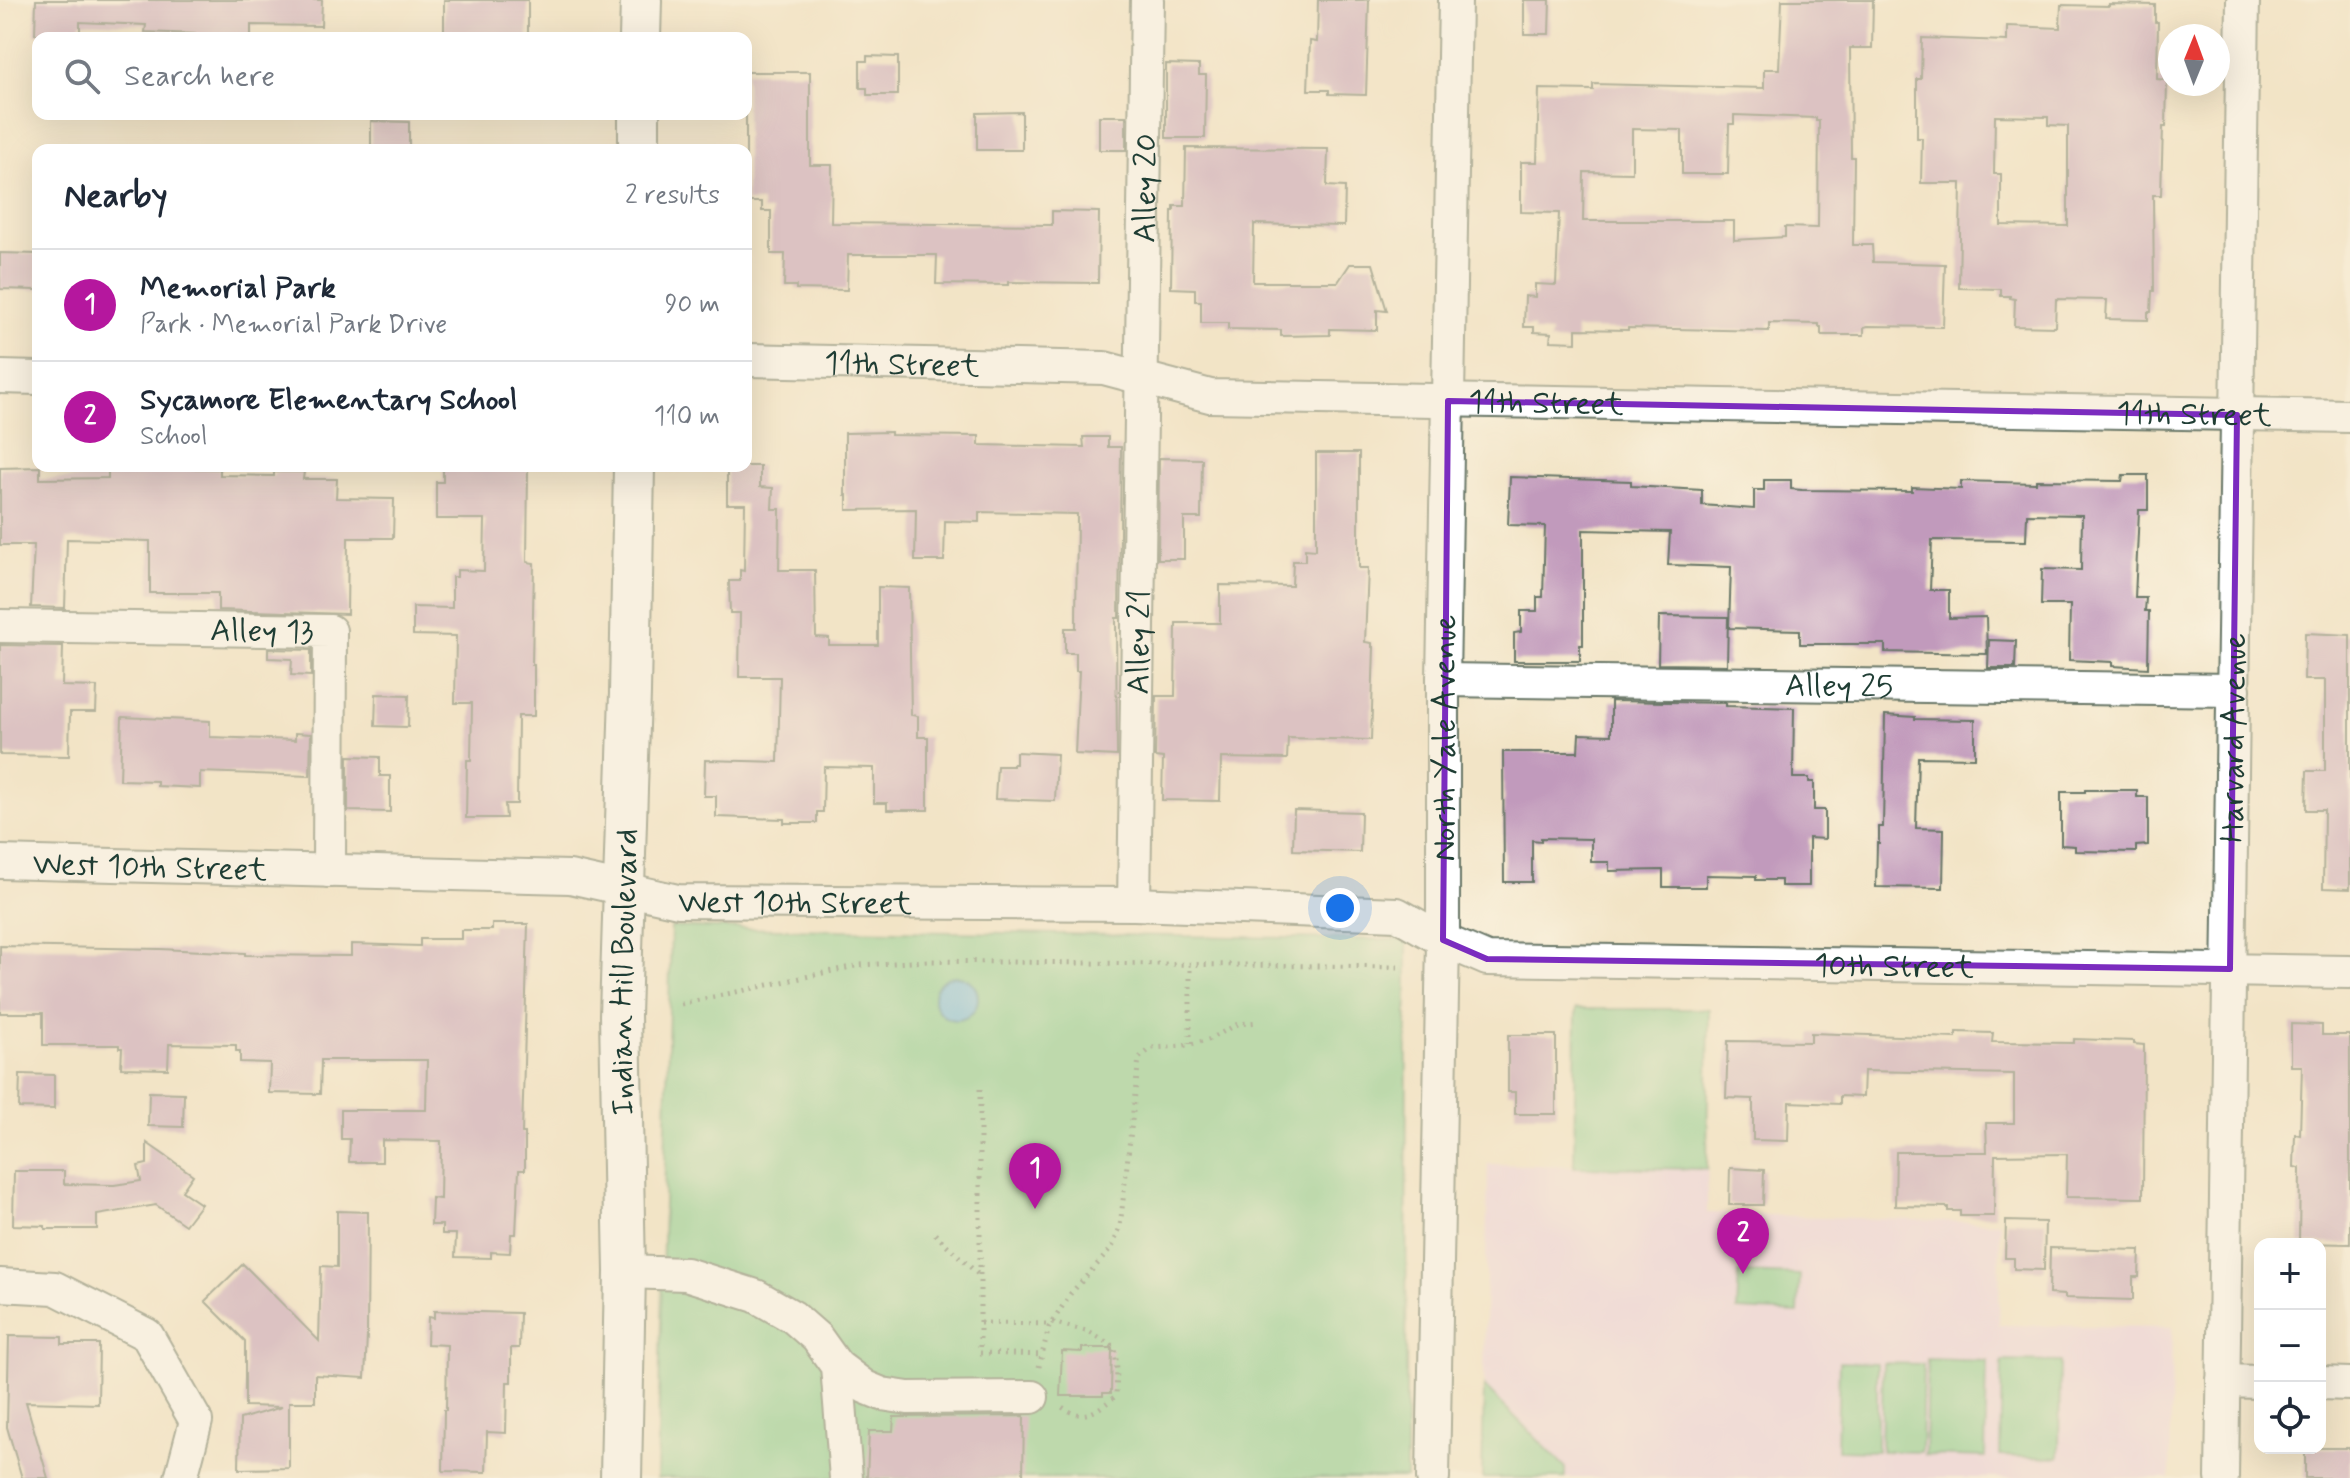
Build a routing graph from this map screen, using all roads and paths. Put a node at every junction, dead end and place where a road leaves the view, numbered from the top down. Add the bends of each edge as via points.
1 (641, 0) edge
2 (1147, 0) edge
3 (1455, 0) edge
4 (2243, 0) edge
5 (640, 32) edge
6 (639, 120) edge
7 (639, 144) edge
8 (752, 360) edge
9 (0, 377) edge
10 (32, 378) edge
11 (1143, 378) junction
12 (1448, 401) junction
13 (2237, 415) junction
14 (2350, 416) edge
15 (634, 472) edge
16 (0, 626) edge
17 (1443, 680) junction
18 (2234, 690) junction
19 (0, 862) edge
20 (329, 871) junction
21 (624, 889) junction
22 (1134, 904) junction
23 (1443, 940) junction
24 (1190, 965) junction
25 (1398, 967) dead end
26 (2230, 969) junction
27 (2350, 972) edge
28 (681, 1004) dead end
29 (1259, 1022) dead end
30 (1190, 1044) junction
31 (980, 1089) dead end
32 (935, 1234) dead end
33 (625, 1272) junction
34 (980, 1276) junction
35 (0, 1285) edge
36 (980, 1323) junction
37 (1051, 1323) junction
38 (1042, 1355) junction
39 (837, 1366) junction
40 (2223, 1381) junction
41 (2254, 1382) edge
42 (2326, 1383) edge
43 (2350, 1384) edge
44 (1032, 1397) junction
45 (181, 1478) edge
46 (621, 1478) edge
47 (846, 1478) edge
48 (1433, 1478) edge
49 (2222, 1478) edge

1 - 5 main road
2 - 11 street, Alley 20
3 - 12 street, North Yale Avenue
4 - 13 street, Harvard Avenue
6 - 7 main road
8 - 11 street, 11th Street via 1104,368
9 - 10 street
11 - 12 street, 11th Street via 1210,396
11 - 22 street, Alley 21
12 - 13 street, 11th Street
12 - 17 street, North Yale Avenue
13 - 14 street, 11th Street
13 - 18 street, Harvard Avenue
15 - 21 main road, Indian Hill Boulevard
16 - 20 street, Alley 13 via 330,631
17 - 18 street, Alley 25
17 - 23 street, North Yale Avenue
18 - 26 street, Harvard Avenue
19 - 20 street, West 10th Street
20 - 21 street, West 10th Street via 570,877
21 - 22 street, West 10th Street via 678,901
21 - 33 main road, Indian Hill Boulevard via 620,1015
22 - 23 street, West 10th Street via 1397,914
23 - 26 street, 10th Street via 1487,959
23 - 48 street, North Yale Avenue
24 - 25 path
24 - 28 path via 860,965
24 - 30 path
26 - 27 street, 10th Street
26 - 40 street, Harvard Avenue
29 - 30 path via 1238,1024
30 - 37 path via 1152,1048 1139,1058 1120,1227 1112,1248
31 - 34 path
32 - 34 path
33 - 39 street via 686,1274 756,1296 793,1317
33 - 46 main road, Indian Hill Boulevard
34 - 36 path
35 - 45 street via 55,1288 147,1335 196,1421
36 - 37 path
36 - 38 path via 980,1353
37 - 38 path
37 - 44 path via 1090,1332 1115,1347 1116,1396 1092,1414 1072,1414
38 - 44 path
39 - 44 street via 882,1394
39 - 47 street
40 - 41 street
40 - 49 street, Harvard Avenue
42 - 43 street

